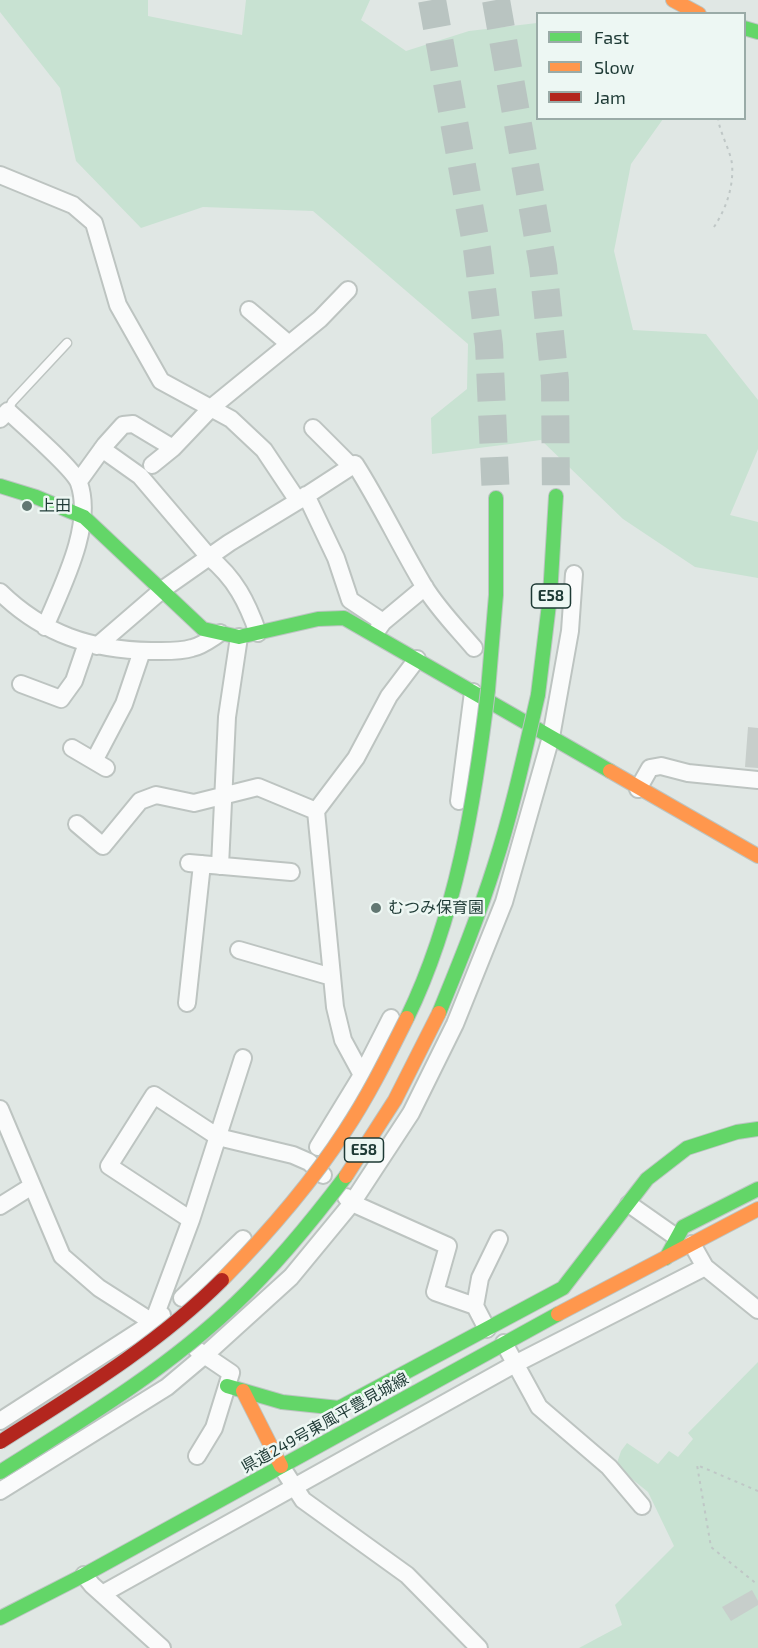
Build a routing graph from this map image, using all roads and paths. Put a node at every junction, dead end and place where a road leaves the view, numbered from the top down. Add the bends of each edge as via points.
1 (673, 0) edge
2 (695, 12) edge
3 (719, 120) edge
4 (0, 175) edge
5 (714, 227) dead end
6 (348, 290) dead end
7 (249, 310) dead end
8 (67, 343) dead end
9 (290, 344) junction
10 (212, 407) junction
11 (4, 415) edge
12 (313, 428) dead end
13 (173, 448) junction
14 (102, 449) junction
15 (152, 465) dead end
16 (351, 466) junction
17 (79, 481) junction
18 (0, 486) edge
19 (556, 496) tunnel mouth
20 (302, 498) junction
21 (496, 498) tunnel mouth
22 (84, 516) junction
23 (209, 557) junction
24 (574, 574) dead end
25 (424, 587) junction
26 (162, 590) junction
27 (0, 592) edge
28 (45, 627) junction
29 (378, 628) junction
30 (220, 633) junction
31 (258, 633) junction
32 (239, 637) junction
33 (92, 645) junction
34 (474, 648) dead end
35 (142, 651) junction
36 (417, 659) junction
37 (21, 684) dead end
38 (480, 691) junction
39 (551, 737) junction
40 (72, 748) dead end
41 (758, 780) edge
42 (638, 789) junction
43 (225, 795) junction
44 (316, 811) junction
45 (77, 824) dead end
46 (758, 856) edge
47 (220, 866) junction
48 (291, 872) dead end
49 (239, 950) dead end
50 (332, 977) junction
51 (187, 1004) dead end
52 (243, 1058) dead end
53 (362, 1075) junction
54 (0, 1109) edge
55 (758, 1129) edge
56 (218, 1137) junction
57 (309, 1162) junction
58 (32, 1186) junction
59 (758, 1189) edge
60 (352, 1203) junction
61 (629, 1204) junction
62 (0, 1206) edge
63 (758, 1209) edge
64 (191, 1220) junction
65 (676, 1237) junction
66 (499, 1239) dead end
67 (692, 1244) junction
68 (666, 1258) junction
69 (705, 1268) junction
70 (475, 1306) junction
71 (758, 1310) edge
72 (152, 1323) junction
73 (487, 1329) junction
74 (504, 1344) junction
75 (206, 1355) junction
76 (515, 1364) junction
77 (235, 1388) junction
78 (0, 1421) edge
79 (0, 1442) edge
80 (196, 1456) dead end
81 (281, 1466) junction
82 (0, 1472) edge
83 (294, 1488) junction
84 (0, 1491) edge
85 (758, 1491) edge
86 (642, 1506) dead end
87 (84, 1575) junction
88 (758, 1585) edge
89 (102, 1594) junction
90 (0, 1618) edge
91 (162, 1648) edge
92 (479, 1648) edge

1 - 2 main road
3 - 5 path via 732,163 732,182 723,213
4 - 10 street via 73,205 94,223 118,305 161,381
6 - 9 street
7 - 9 street
8 - 11 lane
9 - 10 street
10 - 13 street
10 - 20 street via 264,450
11 - 17 street via 48,448
12 - 16 street
13 - 14 street via 133,424 123,425
13 - 15 street
14 - 17 street
14 - 23 street via 140,476
16 - 20 street
16 - 25 street via 355,464 376,496
17 - 22 street
18 - 22 main road
19 - 82 main road, E58, bridge via 547,636 538,695 503,842 439,1011 375,1134 345,1178 279,1259 238,1301 170,1358 101,1408
20 - 23 street
20 - 29 street via 336,558 350,600
21 - 38 main road, E58 via 496,595
22 - 26 main road
22 - 28 street via 68,572
23 - 26 street
23 - 31 street via 223,568 247,602
24 - 39 street via 570,631
25 - 29 street
25 - 34 street
26 - 30 main road via 203,629
26 - 33 street
27 - 28 street
28 - 33 street
29 - 31 main road via 344,618 318,619
29 - 36 main road
30 - 32 main road
30 - 35 street via 194,648
31 - 32 main road
32 - 43 street via 227,717
33 - 35 street
33 - 37 street via 61,699
35 - 40 street via 100,764
36 - 38 main road
36 - 44 street via 389,696 356,758
38 - 39 main road
38 - 53 street via 442,908 427,950
38 - 79 main road, E58, bridge via 482,745 455,880 436,943 409,1014 342,1137 294,1203 223,1280 127,1360
39 - 42 main road
39 - 60 street via 504,902 455,1024 411,1113
41 - 42 street via 688,773 661,766 650,768
42 - 46 main road
43 - 44 street via 258,787
43 - 45 street via 194,803 156,795 140,801 103,846
43 - 47 street
44 - 50 street
47 - 48 street
47 - 51 street via 195,864
49 - 50 street
50 - 53 street via 343,1040
52 - 56 street
53 - 57 street
54 - 58 street
55 - 61 main road via 687,1148 647,1179
56 - 57 street
56 - 64 street
56 - 64 street via 154,1095 109,1166
57 - 60 street
57 - 72 street via 259,1223
58 - 62 street
58 - 72 street via 62,1256 99,1288
59 - 65 main road via 683,1227
60 - 70 street via 448,1246 435,1292
60 - 75 street via 291,1277
61 - 65 street
61 - 73 main road via 563,1288
63 - 67 main road, 県道249号東風平豊見城線
64 - 72 street
65 - 68 main road
66 - 70 street via 480,1278
67 - 68 main road, 県道249号東風平豊見城線
67 - 69 street
68 - 74 main road, 県道249号東風平豊見城線
69 - 71 street
69 - 76 street
70 - 73 street
72 - 75 street
72 - 78 street
73 - 77 main road via 339,1408 273,1401
74 - 76 street
74 - 81 main road, 県道249号東風平豊見城線
75 - 77 street via 231,1373
75 - 84 street via 167,1387
76 - 83 street
76 - 86 street via 539,1407 609,1467
77 - 80 street
77 - 81 main road
81 - 83 street
81 - 87 main road, 県道249号東風平豊見城線
83 - 89 street
83 - 92 street via 303,1500 407,1575
85 - 88 path via 697,1466 711,1547
87 - 89 street
87 - 90 main road, 県道249号東風平豊見城線
89 - 91 street

